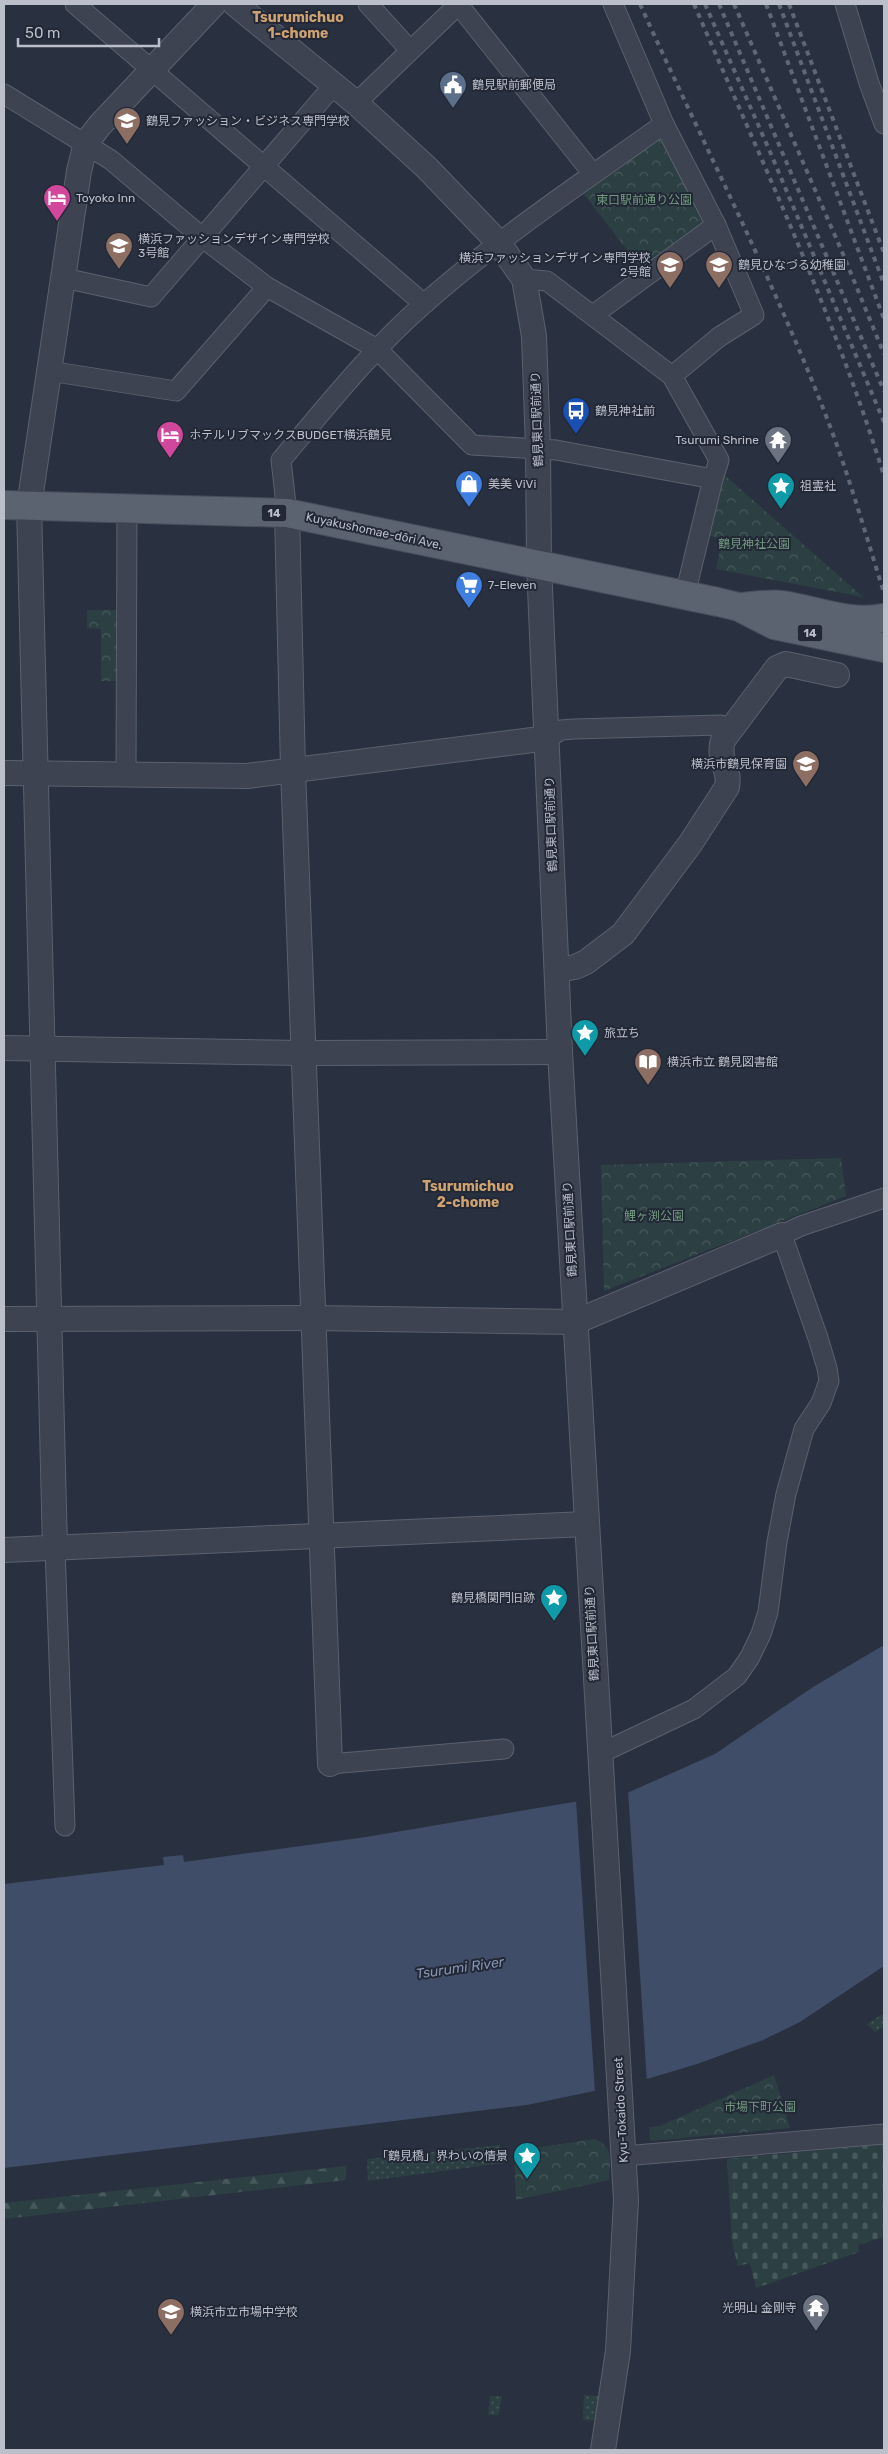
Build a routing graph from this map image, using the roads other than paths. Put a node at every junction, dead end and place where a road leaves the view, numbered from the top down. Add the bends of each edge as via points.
1 (75, 4) edge
2 (214, 4) edge
3 (235, 4) edge
4 (368, 4) edge
5 (459, 4) edge
6 (613, 4) edge
7 (845, 4) edge
8 (410, 50) junction
9 (152, 72) junction
10 (876, 80) edge
11 (334, 85) junction
12 (4, 94) edge
13 (356, 103) junction
14 (664, 124) junction
15 (884, 124) edge
16 (86, 143) junction
17 (263, 167) junction
18 (593, 174) junction
19 (716, 225) junction
20 (203, 238) junction
21 (498, 242) junction
22 (64, 278) junction
23 (524, 279) junction
24 (267, 287) junction
25 (424, 304) junction
26 (593, 315) junction
27 (377, 349) junction
28 (49, 371) junction
29 (672, 376) junction
30 (538, 448) junction
31 (713, 479) junction
32 (17, 505) edge
33 (127, 508) junction
34 (287, 513) junction
35 (539, 565) junction
36 (685, 594) junction
37 (739, 607) junction
38 (883, 618) dead end
39 (884, 648) edge
40 (837, 675) dead end
41 (729, 731) junction
42 (548, 738) junction
43 (293, 769) junction
44 (4, 773) edge
45 (35, 774) junction
46 (126, 774) junction
47 (557, 970) junction
48 (4, 1048) edge
49 (43, 1049) junction
50 (304, 1052) junction
51 (560, 1052) junction
52 (884, 1198) edge
53 (782, 1236) junction
54 (313, 1318) junction
55 (4, 1319) edge
56 (50, 1319) junction
57 (575, 1322) junction
58 (586, 1524) junction
59 (322, 1537) junction
60 (55, 1548) junction
61 (4, 1550) edge
62 (504, 1749) dead end
63 (600, 1762) junction
64 (330, 1764) joint
65 (65, 1826) dead end
66 (884, 2134) edge
67 (624, 2156) junction
68 (603, 2450) edge

1 - 9 street
2 - 9 street
3 - 11 street, 鶴見東口駅前通り
4 - 8 street
5 - 8 street
5 - 18 street
6 - 14 street
7 - 10 street
8 - 13 street
9 - 16 street
9 - 17 street
10 - 15 street
11 - 13 street, 鶴見東口駅前通り
11 - 17 street
12 - 16 street
13 - 21 street, 鶴見東口駅前通り via 427,168
14 - 18 street
14 - 19 street
16 - 20 street via 111,160
16 - 22 street
17 - 20 street
17 - 25 street
18 - 21 street
19 - 26 street
19 - 29 street via 754,315 719,337
20 - 22 street via 150,297
20 - 24 street
21 - 23 street, 鶴見東口駅前通り
21 - 25 street
22 - 28 street
23 - 26 street via 547,280
23 - 30 street, 鶴見東口駅前通り via 534,336
24 - 27 street
24 - 28 street via 176,391
25 - 27 street
26 - 29 street
27 - 30 street via 472,445
27 - 34 street via 281,460
28 - 32 street
29 - 31 street via 719,460
30 - 31 street
30 - 35 street, 鶴見東口駅前通り
31 - 36 street
32 - 33 main road, Kuyakushomae-dōri Ave. / 14
32 - 45 street
33 - 34 main road, Kuyakushomae-dōri Ave. / 14
33 - 46 street
34 - 35 main road, Kuyakushomae-dōri Ave. / 14
34 - 43 street
35 - 36 main road, Kuyakushomae-dōri Ave. / 14
35 - 42 street, 鶴見東口駅前通り
36 - 37 main road, Kuyakushomae-dōri Ave. / 14
37 - 38 main road, Kuyakushomae-dōri Ave. / 14 via 781,604 834,616
37 - 39 main road, Kuyakushomae-dōri Ave. / 14 via 774,625
40 - 41 street via 781,666
41 - 42 street via 721,725 584,729 561,730
41 - 47 street via 721,746 728,785 690,844 616,941 586,962
42 - 43 street
42 - 47 street, 鶴見東口駅前通り
43 - 46 street via 247,776
43 - 50 street
44 - 45 street
45 - 46 street
45 - 49 street
47 - 51 street, 鶴見東口駅前通り
48 - 49 street
49 - 50 street
49 - 56 street
50 - 51 street
50 - 54 street
51 - 57 street, 鶴見東口駅前通り
52 - 53 street via 801,1226
53 - 57 street
53 - 63 street via 829,1381 821,1403 804,1428 786,1494 768,1612 761,1634 737,1676 694,1709
54 - 56 street
54 - 57 street
54 - 59 street
55 - 56 street
56 - 60 street
57 - 58 street, 鶴見東口駅前通り
58 - 59 street
58 - 63 street, 鶴見東口駅前通り
59 - 60 street
59 - 64 street
60 - 61 street
60 - 65 street
62 - 64 street
63 - 67 street, Kyu-Tokaido Street
66 - 67 street
67 - 68 street, Kyu-Tokaido Street via 626,2200 618,2351

